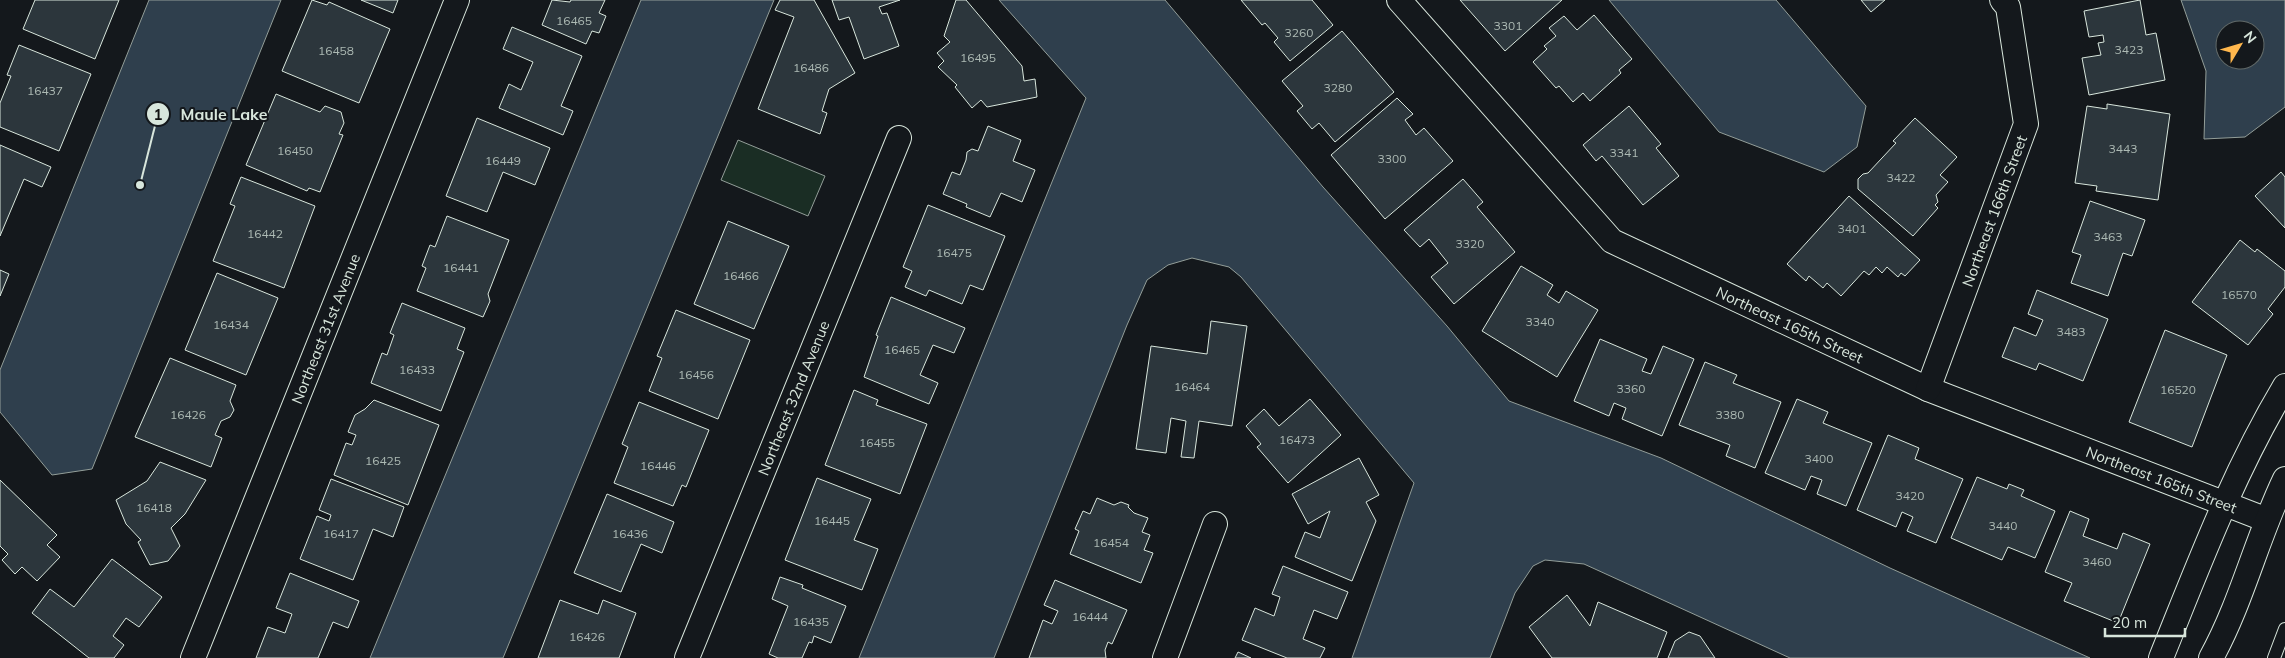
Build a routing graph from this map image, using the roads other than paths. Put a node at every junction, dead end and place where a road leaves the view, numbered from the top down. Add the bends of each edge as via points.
1 (457, 0) edge
2 (1399, 0) edge
3 (2002, 0) edge
4 (899, 138) dead end
5 (2285, 386) edge
6 (1928, 389) junction
7 (2285, 479) edge
8 (2223, 504) junction
9 (2267, 520) junction
10 (1215, 524) dead end
11 (2285, 630) edge
12 (2224, 635) junction
13 (194, 658) edge
14 (687, 658) edge
15 (1165, 658) edge
16 (2161, 658) edge
17 (2210, 658) edge
18 (2220, 658) edge
19 (2274, 658) edge

1 - 13 street, Northeast 31st Avenue
2 - 6 street, Northeast 165th Street via 1612,241
3 - 6 street, Northeast 166th Street via 2008,7 2026,124
4 - 14 street, Northeast 32nd Avenue
5 - 8 street
6 - 8 street, Northeast 165th Street
7 - 9 street
8 - 9 street, Northeast 165th Street
8 - 16 street
9 - 12 street
10 - 15 street
11 - 19 lane
12 - 17 street
12 - 18 street

